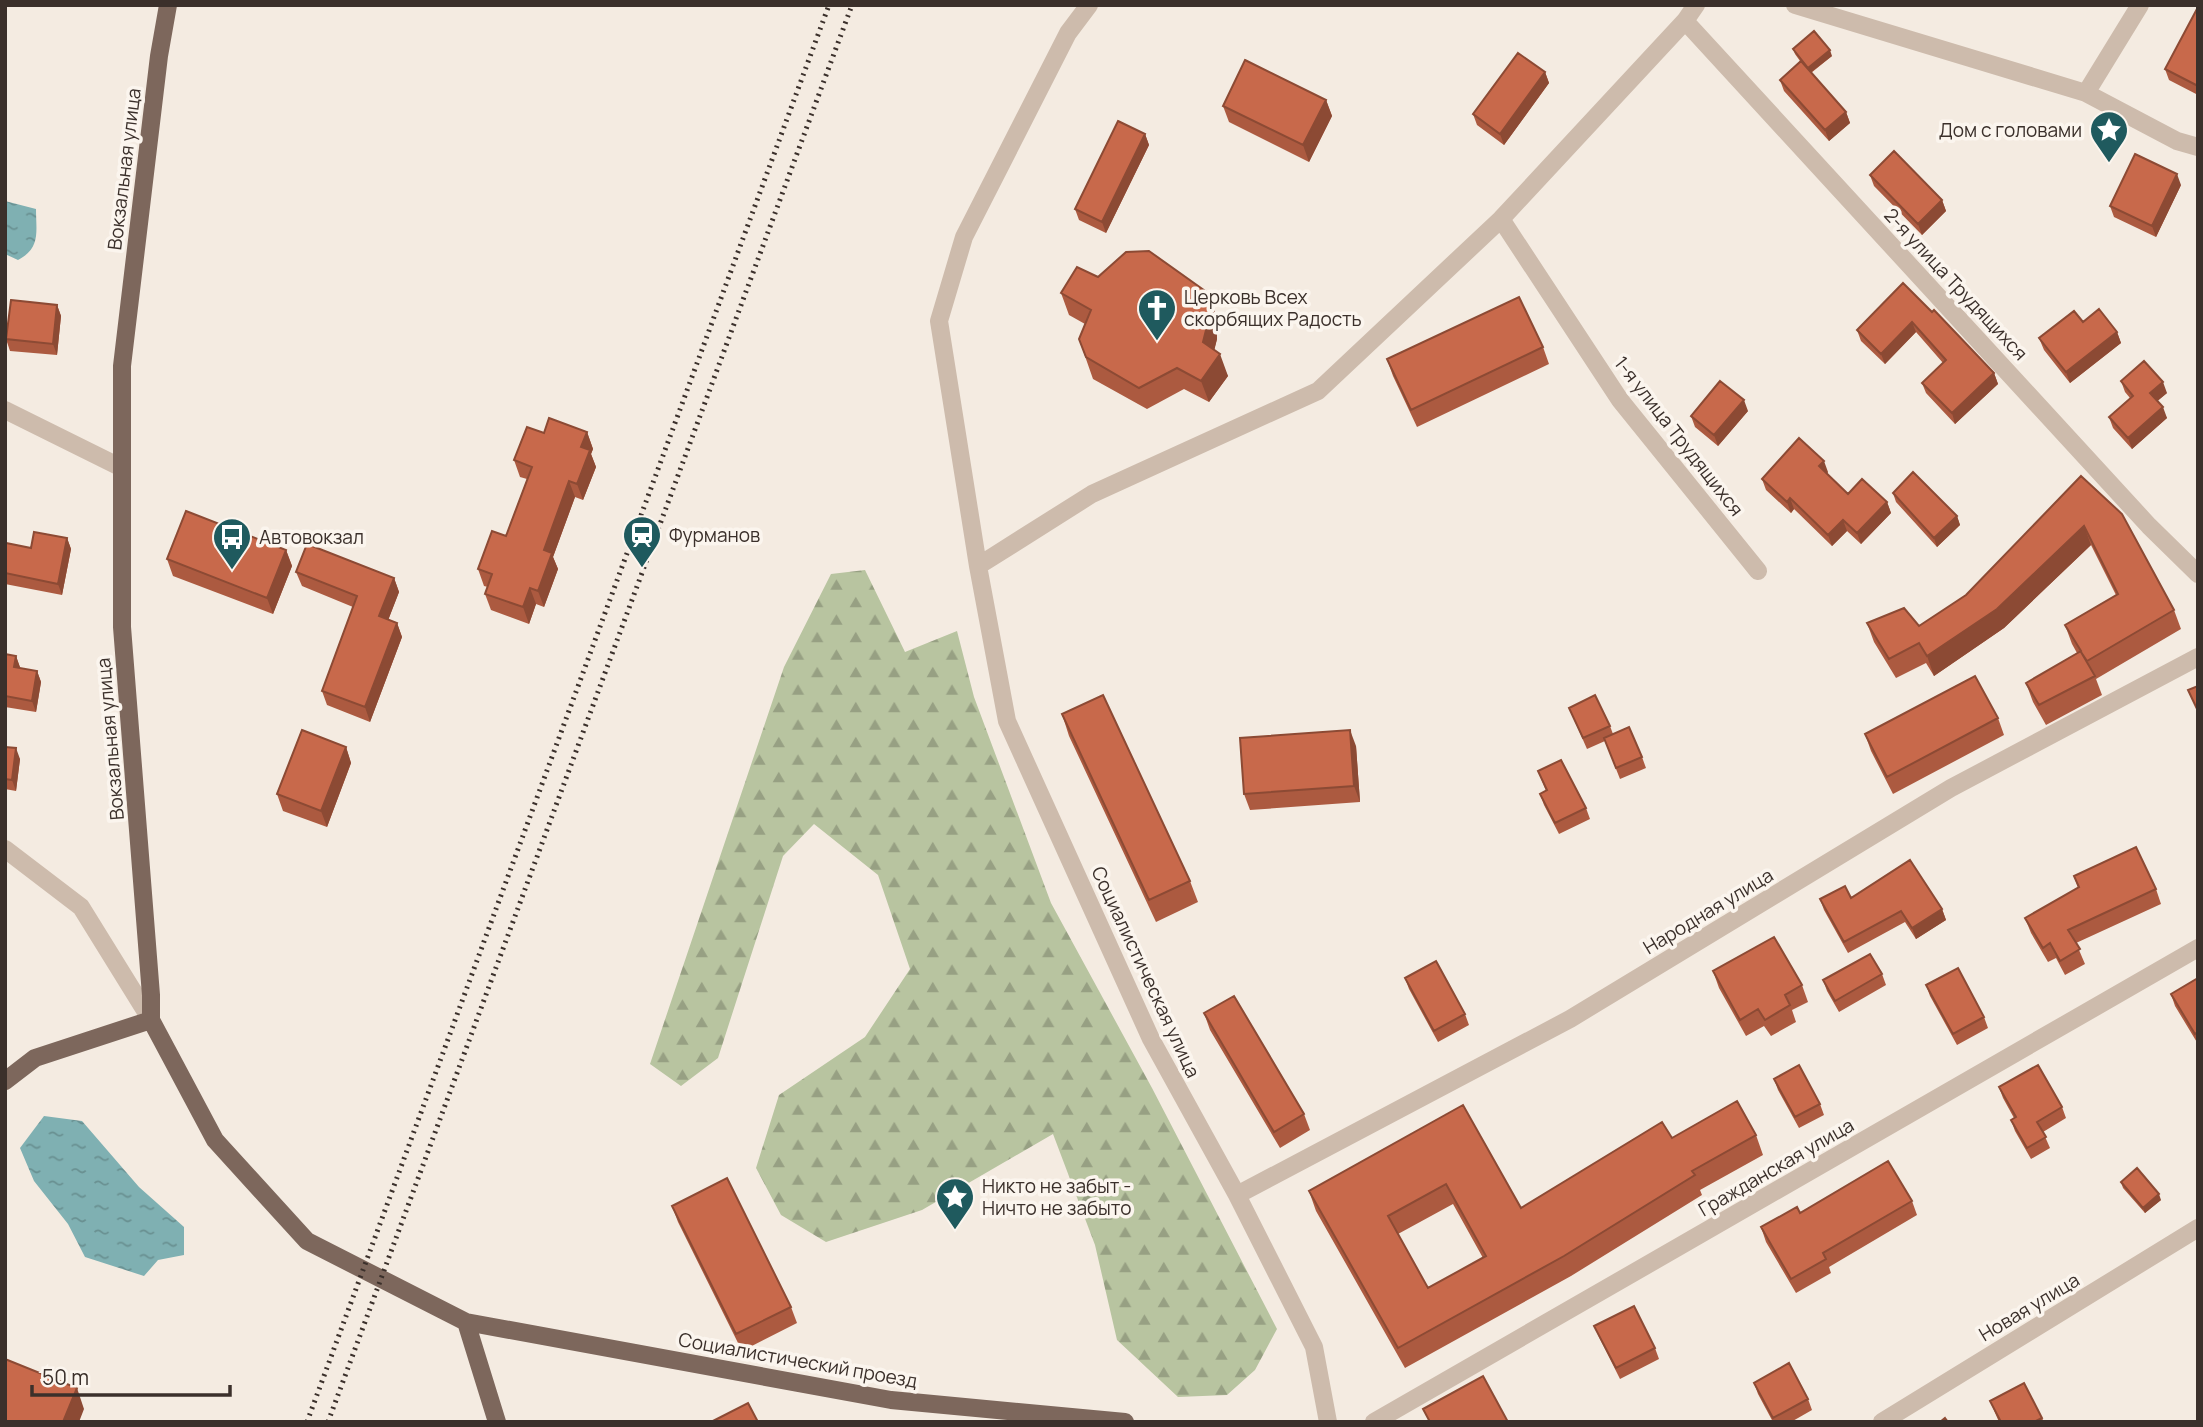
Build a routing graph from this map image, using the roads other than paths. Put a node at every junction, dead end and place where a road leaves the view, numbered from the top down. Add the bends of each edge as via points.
1 (168, 5) edge
2 (1089, 5) edge
3 (1696, 5) edge
4 (1795, 5) edge
5 (2140, 5) edge
6 (1685, 21) junction
7 (2086, 93) junction
8 (2198, 148) edge
9 (1501, 219) junction
10 (5, 410) edge
11 (122, 468) junction
12 (978, 566) junction
13 (1758, 571) dead end
14 (2198, 574) edge
15 (2198, 657) edge
16 (5, 849) edge
17 (2198, 948) edge
18 (151, 1020) junction
19 (5, 1081) edge
20 (1237, 1195) junction
21 (2198, 1228) edge
22 (466, 1322) junction
23 (497, 1422) edge
24 (1125, 1422) edge
25 (1328, 1422) edge
26 (1374, 1422) edge
27 (1882, 1422) edge

1 - 11 main road, Вокзальная улица via 122,366
2 - 12 street, Социалистическая улица via 1068,33 964,237 939,321
3 - 6 street
4 - 7 street
5 - 7 street
6 - 9 street
6 - 14 street, 2-я улица Трудящихся
7 - 8 street
9 - 12 street via 1318,391 1091,494
9 - 13 street, 1-я улица Трудящихся via 1620,400
10 - 11 street
11 - 18 main road, Вокзальная улица via 121,627
12 - 20 street, Социалистическая улица via 1007,721 1151,1039
15 - 20 street, Народная улица via 1951,788 1570,1019
16 - 18 street via 81,907
17 - 26 street, Гражданская улица
18 - 19 main road via 35,1058
18 - 22 main road, Вокзальная улица via 215,1140 307,1241
20 - 25 street, Социалистическая улица via 1314,1347
21 - 27 street, Новая улица
22 - 23 main road
22 - 24 main road, Социалистический проезд via 891,1400

